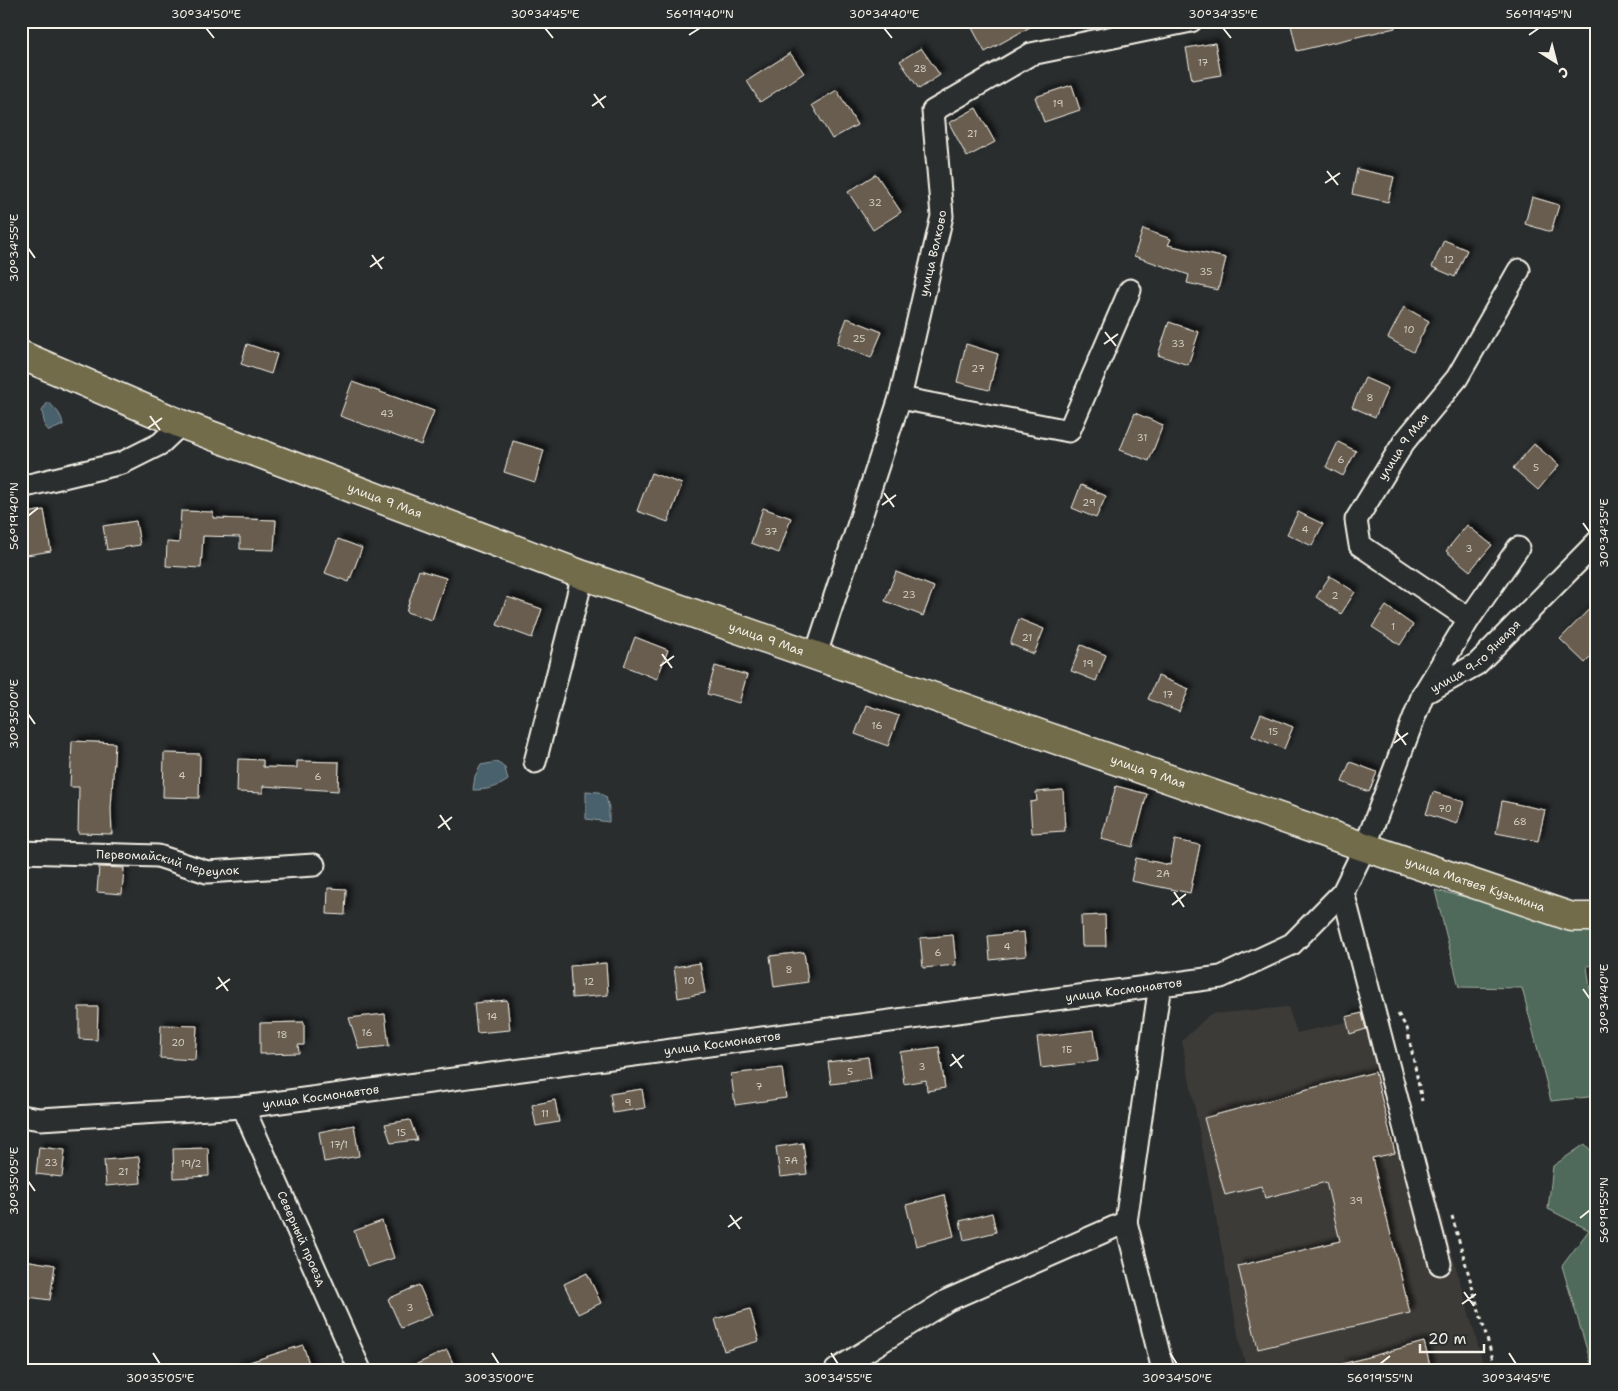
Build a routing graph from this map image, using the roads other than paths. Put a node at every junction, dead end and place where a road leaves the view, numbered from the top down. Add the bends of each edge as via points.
1 (1191, 21) edge
2 (1519, 270) dead end
3 (1130, 290) dead end
4 (21, 355) edge
5 (900, 398) junction
6 (181, 424) junction
7 (21, 487) edge
8 (1597, 542) edge
9 (1518, 548) dead end
10 (583, 575) junction
11 (1469, 619) junction
12 (815, 656) junction
13 (1423, 694) junction
14 (534, 762) dead end
15 (1360, 845) junction
16 (21, 852) edge
17 (314, 865) dead end
18 (1343, 892) junction
19 (1597, 918) edge
20 (1160, 984) junction
21 (243, 1107) junction
22 (21, 1116) edge
23 (1126, 1222) junction
24 (1440, 1264) dead end
25 (360, 1370) edge
26 (836, 1370) edge
27 (1163, 1370) edge

1 - 5 street, улица Волково via 1031,54 933,111 942,216
2 - 11 street, улица 9 Мая via 1457,378 1404,442 1356,520 1360,545
3 - 5 street via 1069,431
4 - 6 main road, улица 9 Мая
5 - 12 street, улица Волково
6 - 7 street via 160,444 122,463
6 - 10 main road, улица 9 Мая
8 - 13 street, улица 9-го Января via 1477,664
9 - 11 street
10 - 12 main road, улица 9 Мая
10 - 14 street
11 - 13 street
12 - 15 main road, улица 9 Мая
13 - 15 street, улица 9-го Января
15 - 18 street, улица Космонавтов
15 - 19 main road, улица Матвея Кузьмина via 1572,917
16 - 17 street, Первомайский переулок via 158,856 207,872
18 - 20 street, улица Космонавтов via 1292,944 1221,977
18 - 24 street
20 - 21 street, улица Космонавтов
20 - 23 street
21 - 22 street, улица Космонавтов via 40,1119
21 - 25 street, Северный проезд
23 - 26 street via 948,1300
23 - 27 street

